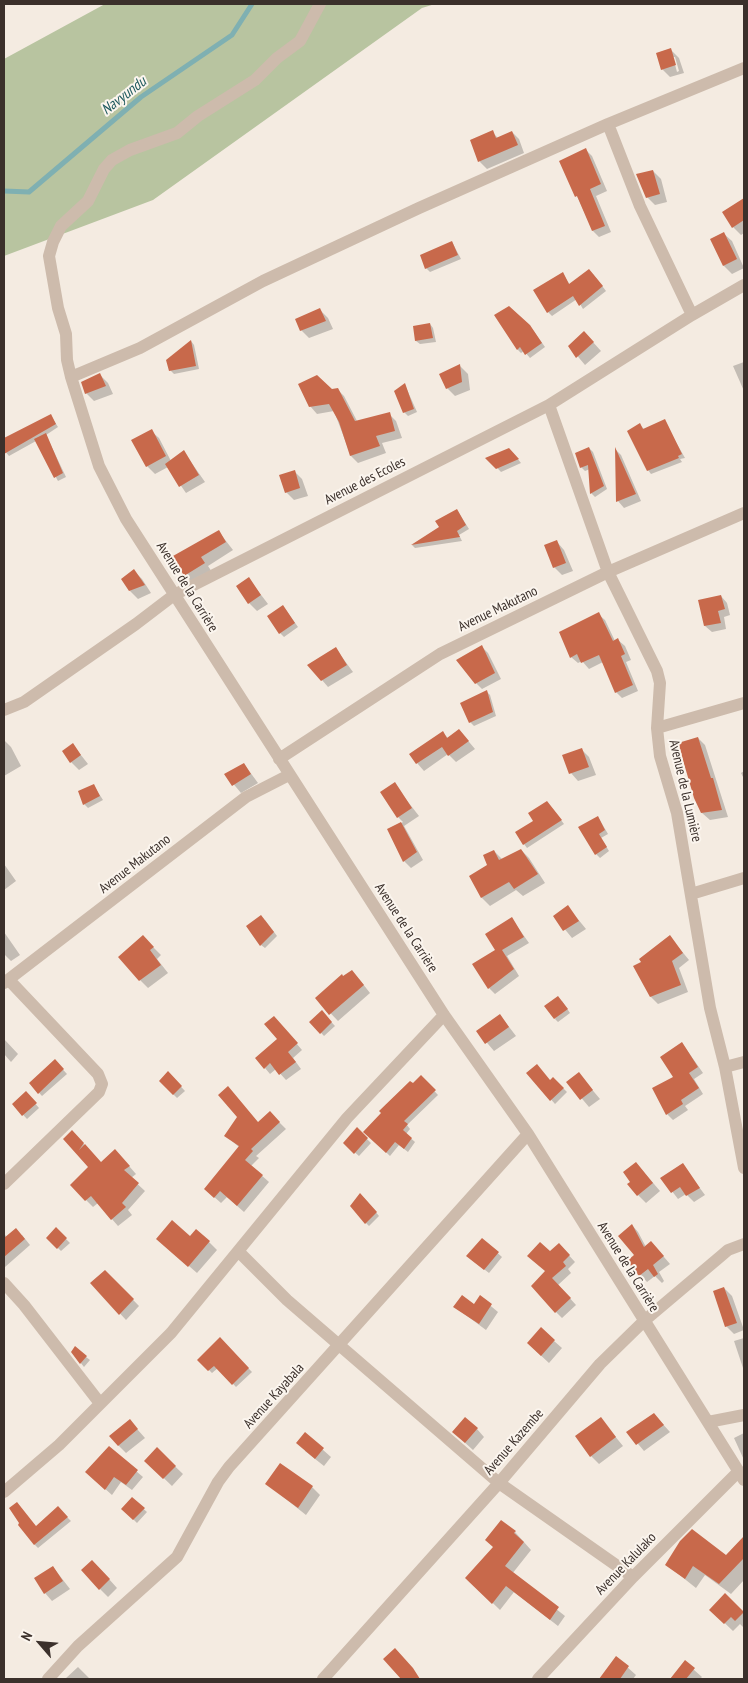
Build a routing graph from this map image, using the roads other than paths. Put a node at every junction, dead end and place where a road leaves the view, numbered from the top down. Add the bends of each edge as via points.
1 (320, 4) edge
2 (744, 68) edge
3 (608, 124) junction
4 (744, 285) edge
5 (692, 315) junction
6 (72, 378) junction
7 (548, 405) junction
8 (744, 513) edge
9 (608, 572) junction
10 (174, 595) junction
11 (744, 703) edge
12 (4, 710) edge
13 (657, 728) junction
14 (279, 759) junction
15 (289, 775) junction
16 (744, 878) edge
17 (691, 894) junction
18 (6, 982) edge
19 (444, 1015) junction
20 (744, 1062) edge
21 (725, 1067) junction
22 (528, 1134) junction
23 (744, 1168) edge
24 (4, 1184) edge
25 (744, 1244) edge
26 (239, 1252) junction
27 (4, 1283) edge
28 (644, 1321) junction
29 (339, 1346) junction
30 (100, 1402) junction
31 (744, 1416) edge
32 (708, 1422) junction
33 (741, 1476) edge
34 (499, 1483) junction
35 (4, 1492) edge
36 (633, 1577) junction
37 (48, 1679) edge
38 (323, 1679) edge
39 (538, 1679) edge

1 - 6 street, Avenue de la Carrière via 300,41 255,80 177,133 112,160 88,201 61,226 49,256
2 - 3 street
3 - 5 street via 640,206
3 - 6 street via 281,273 140,348
4 - 5 street, Avenue des Ecoles
5 - 7 street, Avenue des Ecoles
6 - 10 street, Avenue de la Carrière via 99,466 113,496
7 - 9 street, Avenue de la Lumière
7 - 10 street, Avenue des Ecoles
8 - 9 street, Avenue Makutano
9 - 13 street, Avenue de la Lumière via 657,671 660,683
9 - 14 street, Avenue Makutano via 440,654
10 - 12 street, Avenue des Ecoles via 24,702
10 - 14 street, Avenue de la Carrière
11 - 13 street
13 - 17 street, Avenue de la Lumière via 660,756 677,813
14 - 15 street, Avenue de la Carrière
15 - 18 street, Avenue Makutano via 246,797
15 - 19 street, Avenue de la Carrière
16 - 17 street
17 - 21 street, Avenue de la Lumière via 710,1008
18 - 24 street via 98,1074 102,1084 99,1092
19 - 22 street, Avenue de la Carrière
19 - 26 street via 347,1118
20 - 21 street
21 - 23 street, Avenue de la Lumière
22 - 28 street, Avenue de la Carrière
22 - 29 street, Avenue Kayabala
25 - 28 street, Avenue Kazembe via 728,1250
26 - 29 street
26 - 30 street via 171,1333
27 - 30 street
28 - 32 street, Avenue de la Carrière
28 - 34 street, Avenue Kazembe via 600,1364
29 - 34 street
29 - 37 street, Avenue Kayabala via 229,1467 177,1556 78,1646
30 - 35 street via 59,1445
31 - 32 street
32 - 33 street, Avenue de la Carrière
33 - 36 street, Avenue Kalulako
34 - 36 street
34 - 38 street, Avenue Kazembe
36 - 39 street, Avenue Kalulako

